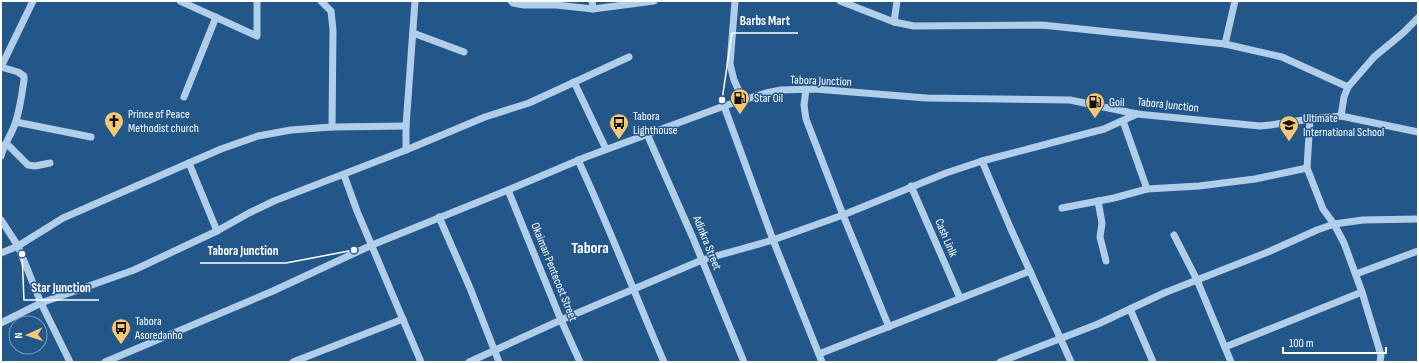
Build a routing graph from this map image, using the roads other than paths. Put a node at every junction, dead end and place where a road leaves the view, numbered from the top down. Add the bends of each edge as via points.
1 (33, 1) edge
2 (180, 1) edge
3 (257, 1) edge
4 (321, 1) edge
5 (415, 1) edge
6 (511, 1) edge
7 (592, 1) edge
8 (654, 1) edge
9 (735, 1) edge
10 (840, 1) edge
11 (897, 1) edge
12 (1235, 1) edge
13 (593, 9) junction
14 (216, 17) junction
15 (1418, 18) edge
16 (894, 22) junction
17 (413, 33) junction
18 (1225, 44) junction
19 (464, 52) dead end
20 (629, 57) dead end
21 (1, 67) edge
22 (574, 82) junction
23 (1348, 87) junction
24 (806, 89) junction
25 (184, 97) dead end
26 (743, 100) junction
27 (724, 106) junction
28 (1137, 114) junction
29 (1341, 116) junction
30 (1310, 119) junction
31 (1124, 121) junction
32 (16, 122) junction
33 (406, 126) junction
34 (332, 127) junction
35 (1418, 132) edge
36 (647, 134) junction
37 (91, 137) dead end
38 (6, 143) junction
39 (606, 149) junction
40 (406, 150) junction
41 (1, 156) edge
42 (578, 160) junction
43 (982, 161) junction
44 (50, 163) dead end
45 (189, 163) junction
46 (1307, 168) junction
47 (344, 175) junction
48 (911, 186) junction
49 (1147, 189) junction
50 (508, 190) junction
51 (1098, 201) junction
52 (1062, 208) dead end
53 (842, 215) junction
54 (439, 217) junction
55 (1, 220) edge
56 (1418, 220) edge
57 (1334, 224) junction
58 (217, 230) junction
59 (1174, 235) dead end
60 (773, 240) junction
61 (372, 245) junction
62 (18, 246) junction
63 (1418, 251) edge
64 (1, 253) edge
65 (702, 260) junction
66 (1106, 261) dead end
67 (1030, 271) junction
68 (1356, 274) junction
69 (1198, 280) junction
70 (633, 289) junction
71 (1362, 292) junction
72 (960, 298) junction
73 (41, 304) junction
74 (1130, 309) junction
75 (403, 319) junction
76 (561, 320) junction
77 (1, 323) edge
78 (890, 327) junction
79 (1062, 339) junction
80 (1224, 347) junction
81 (494, 350) junction
82 (819, 354) junction
83 (114, 360) edge
84 (70, 362) edge
85 (105, 362) edge
86 (293, 362) edge
87 (421, 362) edge
88 (469, 362) edge
89 (499, 362) edge
90 (580, 362) edge
91 (664, 362) edge
92 (744, 362) edge
93 (822, 362) edge
94 (1000, 362) edge
95 (1071, 362) edge
96 (1153, 362) edge
97 (1231, 362) edge
98 (1380, 362) edge

1 - 21 street
2 - 14 street
3 - 14 street via 257,36
4 - 34 street via 331,11 333,30
5 - 17 street
6 - 13 street via 524,6 556,5
7 - 13 street
8 - 13 street
9 - 26 street via 730,64
10 - 16 street
11 - 16 street
12 - 18 street
14 - 25 street
15 - 23 street via 1374,57
16 - 18 street via 914,26 1042,25
17 - 19 street
17 - 33 street
18 - 23 street via 1282,57
20 - 22 street
21 - 32 street via 24,76
22 - 39 street
22 - 40 street via 529,103 485,117
23 - 29 street
24 - 26 street, Tabora Junction via 781,90
24 - 28 street, Tabora Junction via 926,98 1070,100
24 - 53 street via 806,119
26 - 27 street, Tabora Junction
27 - 36 street, Tabora Junction
27 - 60 street
28 - 30 street, Tabora Junction via 1260,126
28 - 31 street
29 - 30 street, Tabora Junction
29 - 35 street, Tabora Junction
30 - 46 street
31 - 43 street via 1104,129
31 - 49 street
32 - 37 street
32 - 38 street
33 - 34 street
33 - 40 street
34 - 45 street via 258,136
36 - 39 street, Tabora Junction
36 - 65 street, Adinkra Street
38 - 41 street
38 - 44 street via 28,165
39 - 42 street, Tabora Junction
40 - 47 street
42 - 50 street, Tabora Junction
42 - 70 street
43 - 48 street
43 - 67 street
45 - 58 street
45 - 62 street via 63,218
46 - 49 street via 1206,185
46 - 57 street via 1323,209
47 - 58 street via 274,201
47 - 61 street
48 - 53 street
48 - 72 street, Cash Linlk
49 - 51 street
50 - 54 street, Tabora Junction
50 - 76 street, Okaiman Pentecost Street
51 - 52 street
51 - 66 street via 1102,223 1100,237
53 - 60 street
53 - 78 street
54 - 61 street, Tabora Junction
54 - 81 street
55 - 62 street
56 - 57 street via 1363,220
57 - 68 street
57 - 69 street
58 - 73 street via 134,270
59 - 69 street
60 - 65 street
60 - 82 street
61 - 75 street
61 - 83 street, Tabora Junction
62 - 64 street
62 - 73 street
63 - 68 street
65 - 70 street
65 - 92 street, Adinkra Street
67 - 72 street
67 - 79 street
68 - 71 street
69 - 74 street
69 - 80 street
70 - 76 street
70 - 91 street
71 - 80 street
71 - 98 street via 1381,355
72 - 78 street
73 - 77 street
73 - 84 street
74 - 79 street
74 - 96 street
75 - 86 street
75 - 87 street
76 - 81 street
76 - 90 street, Okaiman Pentecost Street
78 - 82 street
79 - 94 street
79 - 95 street
80 - 97 street
81 - 88 street
81 - 89 street
82 - 93 street
83 - 85 street, Tabora Junction

